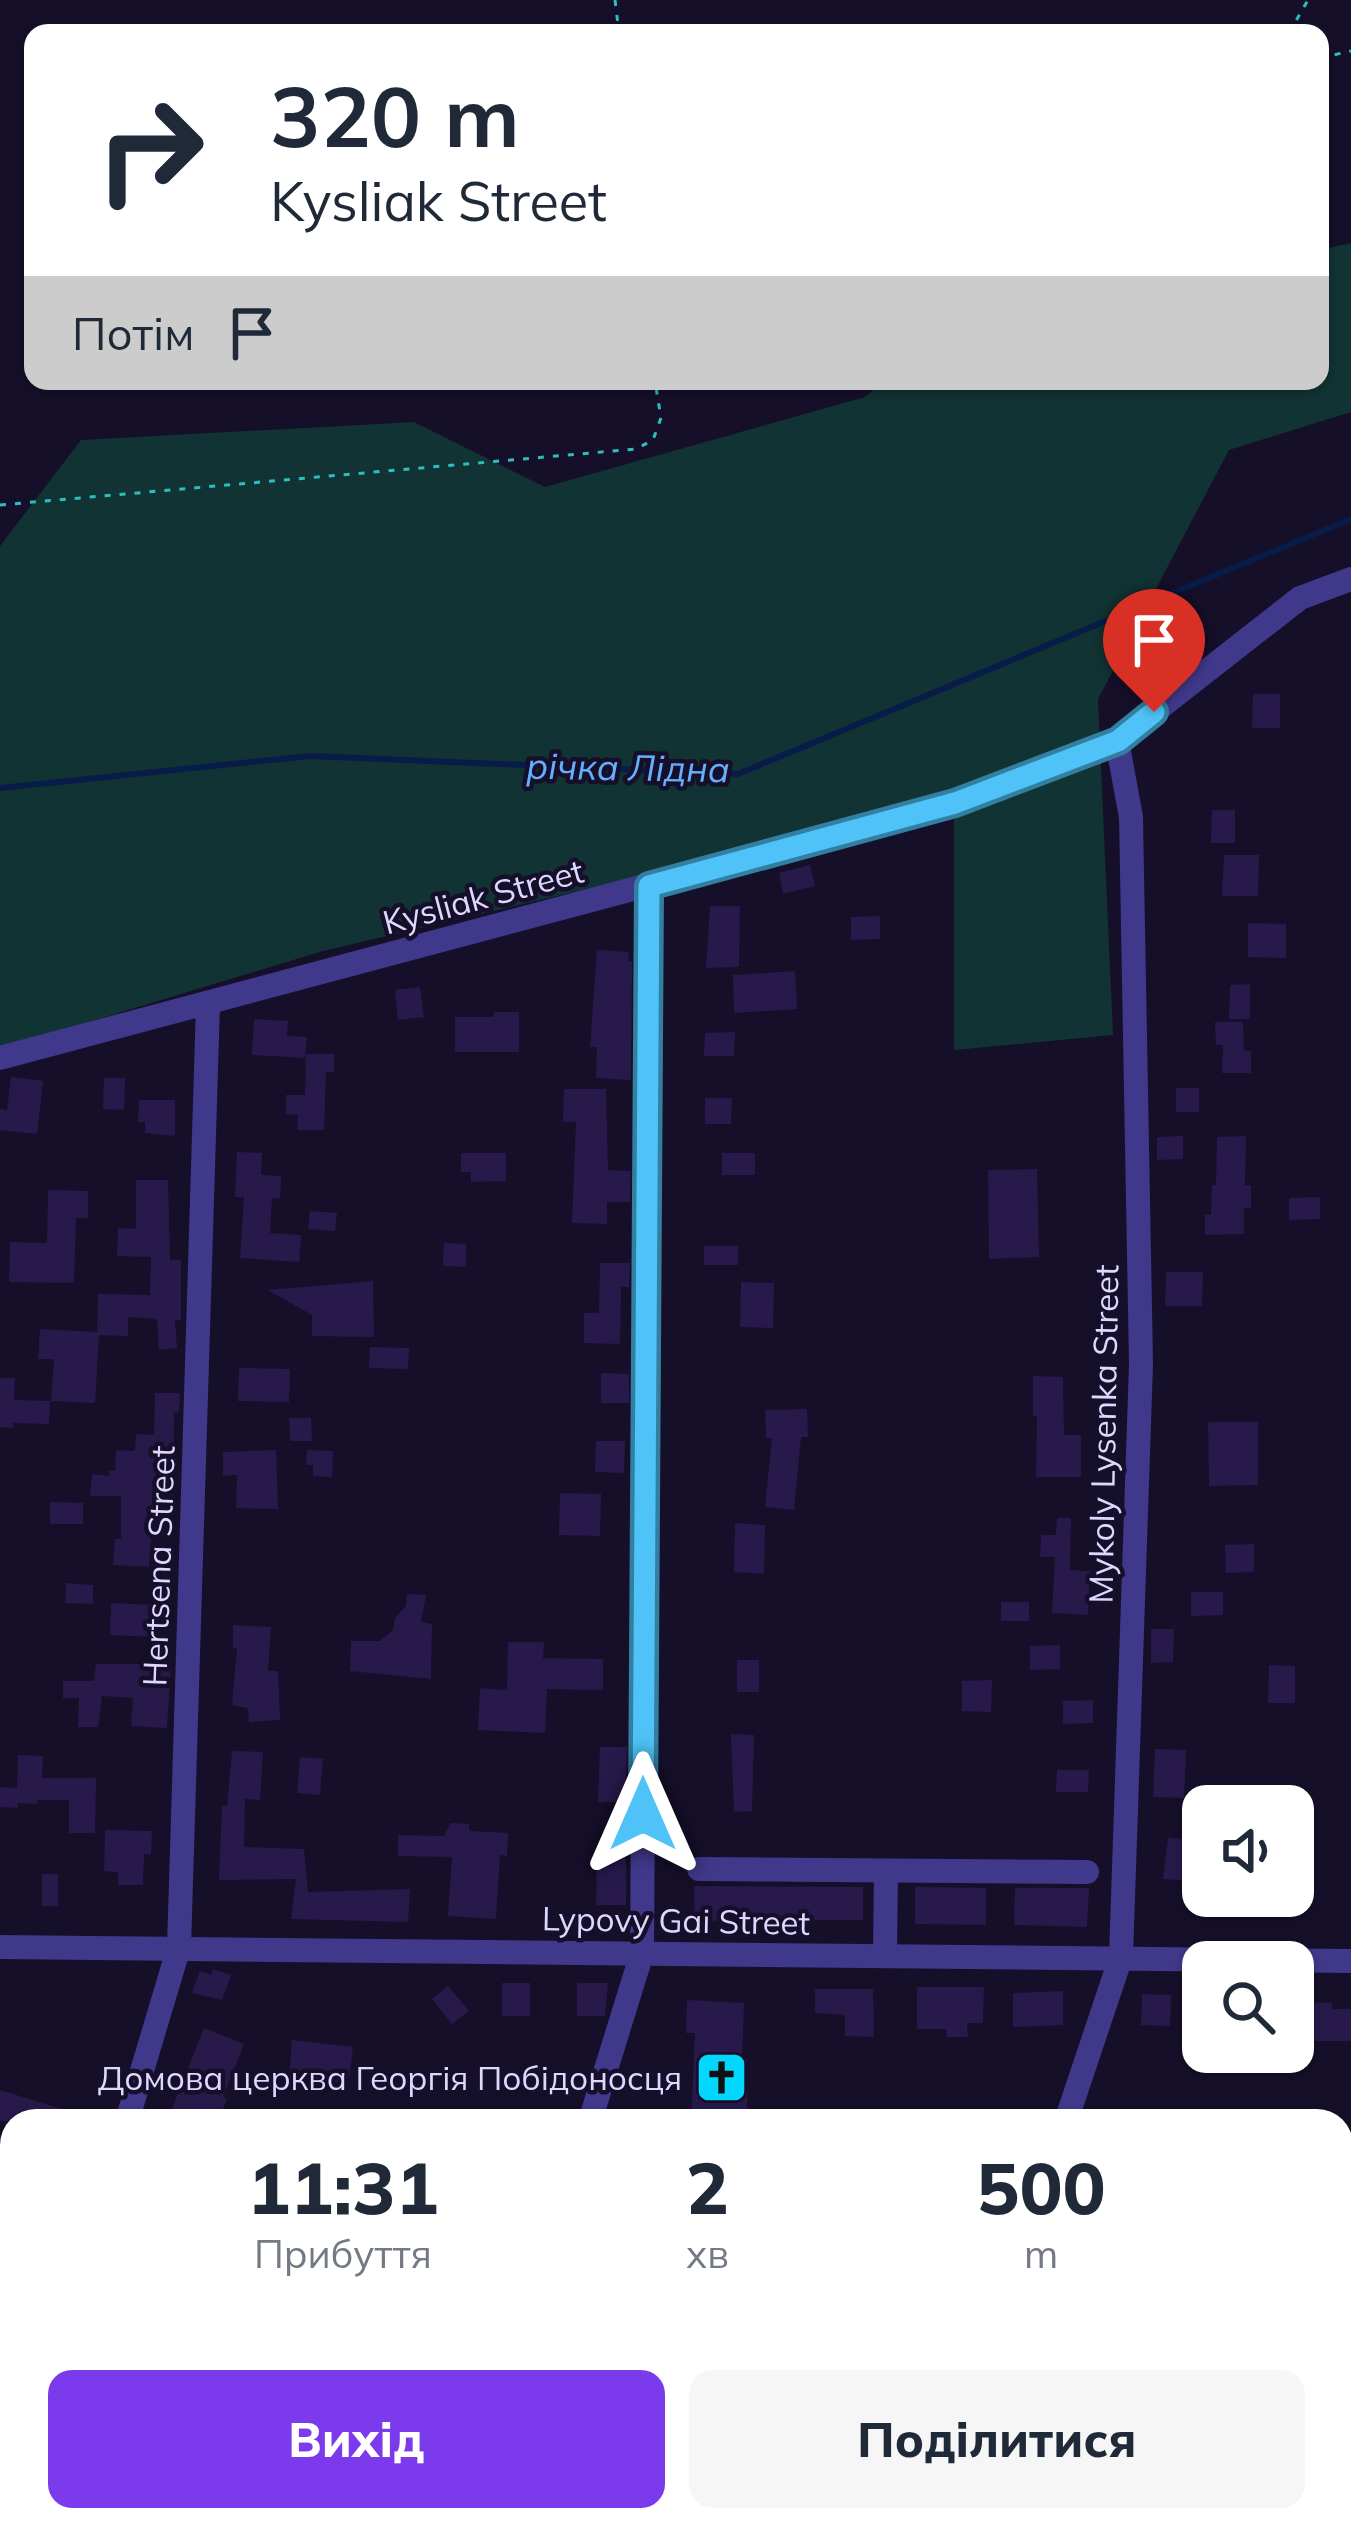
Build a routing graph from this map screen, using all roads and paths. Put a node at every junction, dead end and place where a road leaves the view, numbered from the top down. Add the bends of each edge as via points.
1 (656, 390) edge
2 (0, 506) edge
3 (1351, 579) edge
4 (1118, 741) junction
5 (649, 886) junction
6 (208, 1005) junction
7 (0, 1058) edge
8 (700, 1869) dead end
9 (886, 1871) junction
10 (1087, 1872) dead end
11 (0, 1947) edge
12 (179, 1947) junction
13 (642, 1953) junction
14 (885, 1955) junction
15 (1121, 1957) junction
16 (1351, 1961) edge
17 (132, 2109) edge
18 (594, 2109) edge
19 (1070, 2109) edge

1 - 2 path via 661,418 652,440 636,448
3 - 4 street, Kysliak Street via 1300,598
4 - 5 street, Kysliak Street via 955,803
4 - 15 street, Mykoly Lysenka Street via 1131,817 1141,1364
5 - 6 street, Kysliak Street
5 - 13 street
6 - 7 street, Kysliak Street
6 - 12 street, Hertsena Street
8 - 9 street
9 - 10 street
9 - 14 street
11 - 12 street, Lypovy Gai Street
12 - 13 street, Lypovy Gai Street
12 - 17 street, Hertsena Street
13 - 14 street, Lypovy Gai Street
13 - 18 street
14 - 15 street, Lypovy Gai Street
15 - 16 street, Lypovy Gai Street
15 - 19 street, Mykoly Lysenka Street

